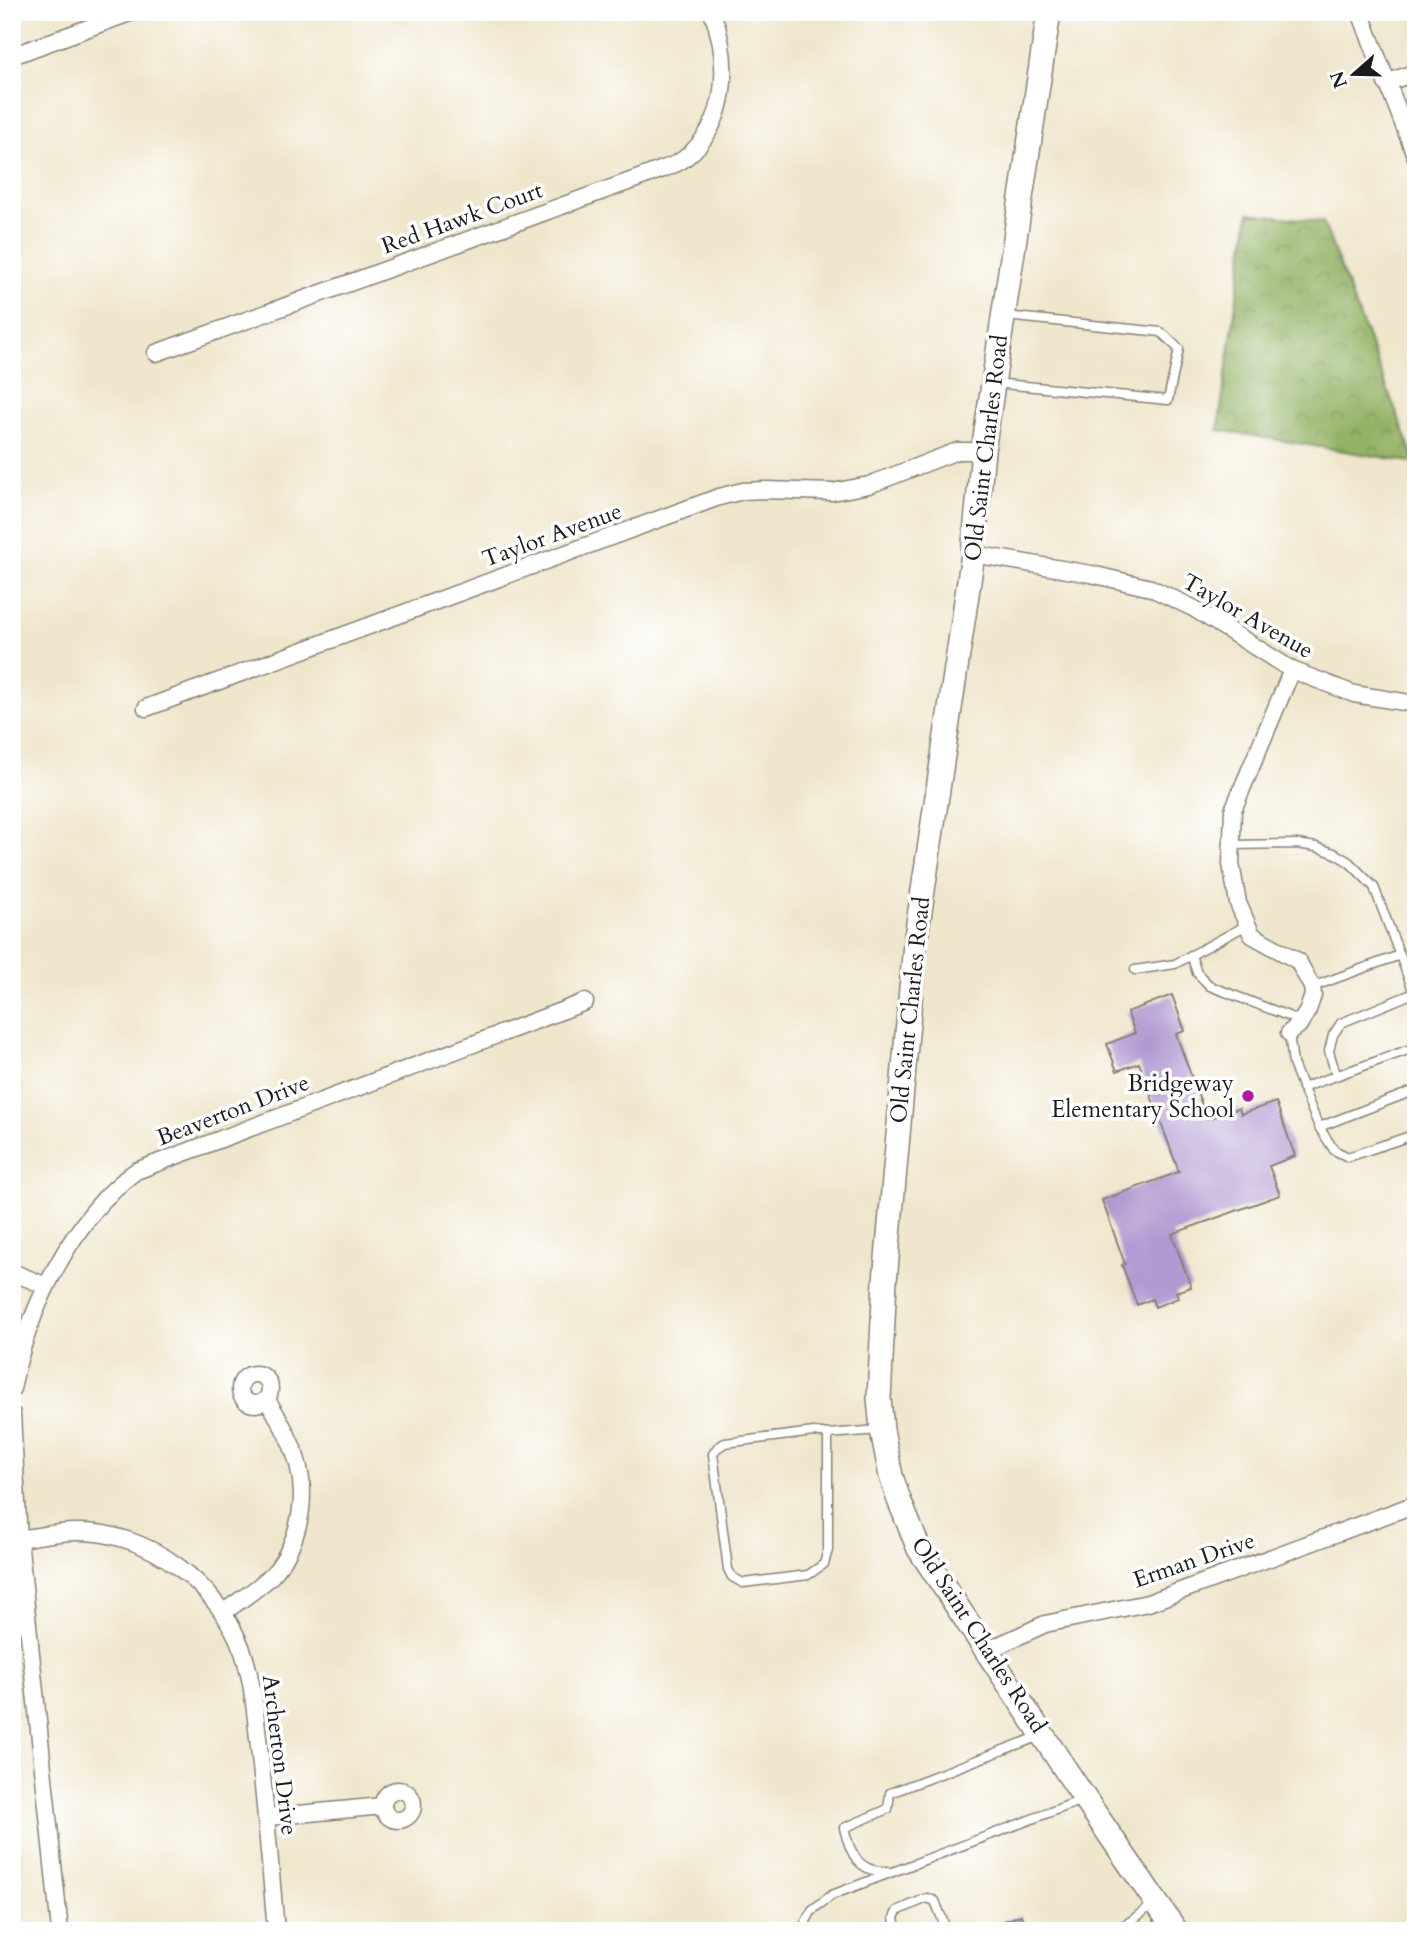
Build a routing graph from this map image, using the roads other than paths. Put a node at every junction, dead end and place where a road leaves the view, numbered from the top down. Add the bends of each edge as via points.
1 (132, 12) edge
2 (712, 12) edge
3 (1049, 12) edge
4 (1360, 12) edge
5 (12, 56) edge
6 (1416, 72) edge
7 (1386, 83) junction
8 (1416, 157) edge
9 (1003, 316) junction
10 (156, 353) dead end
11 (993, 383) junction
12 (983, 451) junction
13 (973, 554) junction
14 (1292, 670) junction
15 (1416, 704) edge
16 (146, 708) dead end
17 (1232, 845) junction
18 (1247, 925) junction
19 (1400, 955) junction
20 (1191, 956) junction
21 (1135, 970) dead end
22 (1312, 987) junction
23 (1415, 995) edge
24 (585, 1002) dead end
25 (1301, 1021) junction
26 (1289, 1033) joint
27 (1416, 1046) edge
28 (1336, 1075) junction
29 (1302, 1088) junction
30 (1416, 1090) edge
31 (1319, 1127) junction
32 (1416, 1134) edge
33 (12, 1272) edge
34 (46, 1286) junction
35 (12, 1389) edge
36 (267, 1400) dead end
37 (12, 1415) edge
38 (881, 1430) junction
39 (828, 1434) junction
40 (1416, 1504) edge
41 (19, 1539) junction
42 (224, 1612) junction
43 (986, 1651) junction
44 (1043, 1735) junction
45 (1085, 1799) junction
46 (383, 1806) dead end
47 (267, 1817) junction
48 (895, 1871) junction
49 (1156, 1901) junction
50 (60, 1931) edge
51 (276, 1931) edge
52 (801, 1931) edge
53 (897, 1931) edge
54 (947, 1931) edge
55 (1113, 1931) edge
56 (1176, 1931) edge

1 - 5 street
2 - 10 street, Red Hawk Court via 724,66 721,102 706,133 684,160
3 - 9 street, Old Saint Charles Road
4 - 7 street
6 - 7 street
7 - 8 street
9 - 11 street, Old Saint Charles Road
9 - 11 lane via 1161,332 1178,349 1168,400
11 - 12 street, Old Saint Charles Road
12 - 13 street, Old Saint Charles Road
12 - 16 street, Taylor Avenue via 957,451 869,485 832,492 765,489 719,497
13 - 14 street, Taylor Avenue via 1151,587
13 - 38 street, Old Saint Charles Road via 915,944 878,1370
14 - 15 street, Taylor Avenue via 1354,694
14 - 17 street via 1233,810
17 - 18 street via 1238,903
17 - 19 lane via 1297,844 1334,853 1349,862 1374,887
18 - 20 lane
18 - 22 street via 1252,935 1298,961
19 - 22 lane
19 - 23 lane
20 - 21 lane via 1175,964
20 - 25 lane via 1210,986
22 - 25 street
23 - 28 lane via 1341,1023 1329,1051
24 - 34 street, Beaverton Drive via 136,1171 94,1208
25 - 26 street
26 - 29 lane
27 - 28 lane
28 - 29 lane
29 - 31 lane
30 - 31 lane
31 - 32 lane via 1334,1150 1348,1157
33 - 34 street
34 - 35 street, Beaverton Drive via 22,1347
36 - 42 street via 292,1444 299,1467 301,1517 289,1549 272,1574
37 - 41 street
38 - 39 lane
38 - 43 street, Old Saint Charles Road via 898,1500 919,1549
39 - 39 lane via 725,1443 717,1448 713,1454 732,1577 743,1583 808,1575 824,1563 828,1550
40 - 43 street, Erman Drive via 1148,1603 1045,1624
41 - 42 street, Archerton Drive via 78,1532 138,1544 186,1572
41 - 50 street
42 - 47 street, Archerton Drive via 243,1652 254,1703
43 - 44 street, Old Saint Charles Road
44 - 45 street, Old Saint Charles Road
44 - 48 lane via 890,1793 888,1809 844,1828 855,1860 877,1872
45 - 48 lane
45 - 49 street, Old Saint Charles Road
46 - 47 street
47 - 51 street, Archerton Drive
48 - 52 lane via 824,1899
49 - 55 lane
49 - 56 street, Old Saint Charles Road
53 - 54 lane via 897,1911 927,1898 935,1901

